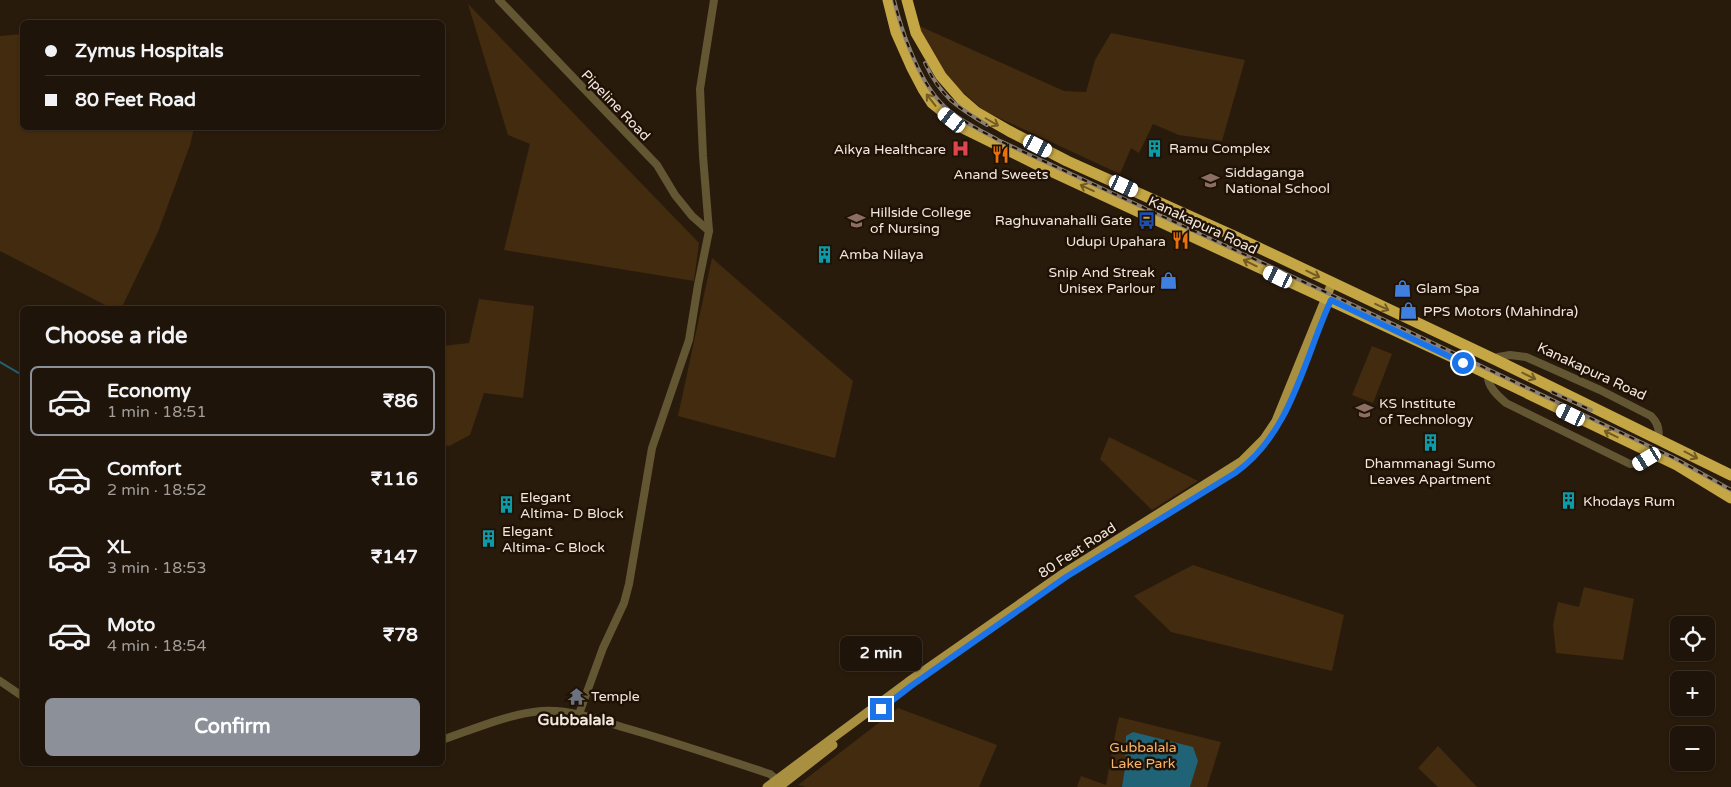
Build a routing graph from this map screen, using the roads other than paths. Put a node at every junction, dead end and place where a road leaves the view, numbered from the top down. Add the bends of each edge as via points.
1 (499, 0) edge
2 (714, 0) edge
3 (888, 0) edge
4 (907, 0) edge
5 (710, 231) junction
6 (1335, 285) junction
7 (1329, 299) junction
8 (1496, 360) junction
9 (1488, 375) junction
10 (1660, 439) junction
11 (1654, 454) junction
12 (1731, 475) edge
13 (1731, 498) edge
14 (0, 681) edge
15 (20, 695) edge
16 (579, 714) junction
17 (445, 739) edge
18 (775, 780) edge
19 (767, 787) edge

1 - 5 street, Pipeline Road via 657,165 675,195
2 - 5 street via 700,89
7 -> 3 highway, Kanakapura Road via 1042,168 963,128 932,103 923,89 896,32
4 -> 6 highway, Kanakapura Road via 921,45 941,76 976,112 1067,161
5 - 16 street via 689,340 652,448 624,603 603,648
6 - 7 main road, 80 Feet Road
6 -> 8 highway, Kanakapura Road
7 - 9 highway, Kanakapura Road
7 - 18 main road, 80 Feet Road via 1285,414 1261,450 1237,472 1081,565 908,682
8 -> 10 highway, Kanakapura Road
8 - 10 street, Kanakapura Road via 1498,356 1526,357 1600,390 1651,416 1656,421
11 -> 9 highway, Kanakapura Road
9 - 11 street via 1487,379 1506,403 1630,464 1638,464
10 - 11 highway
10 -> 12 highway, Kanakapura Road
11 - 13 highway, Kanakapura Road
14 - 15 street
16 - 17 street via 535,712
16 - 18 street via 648,734
18 - 19 main road, 80 Feet Road

